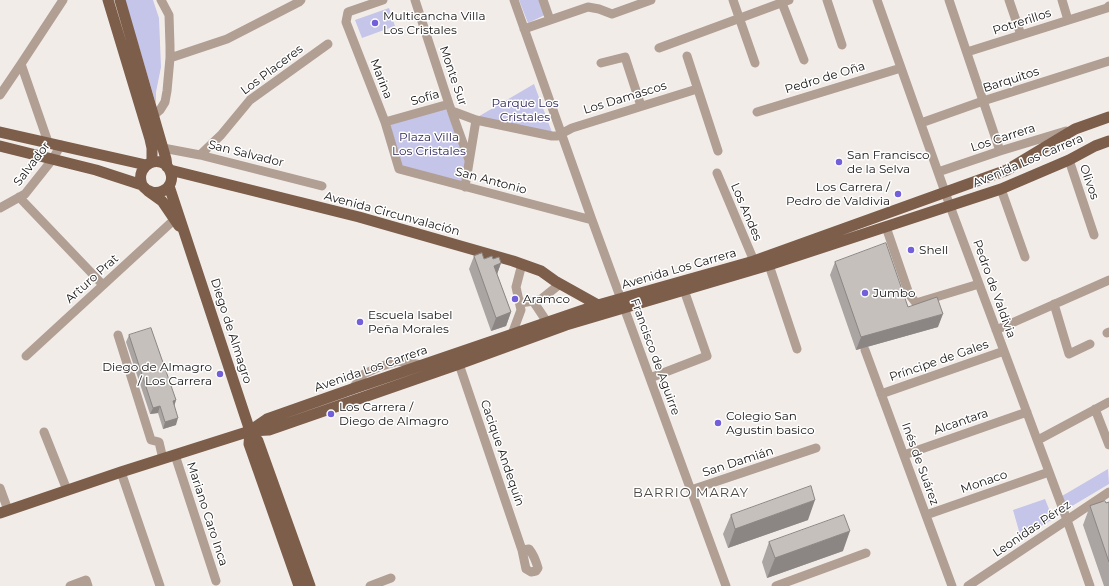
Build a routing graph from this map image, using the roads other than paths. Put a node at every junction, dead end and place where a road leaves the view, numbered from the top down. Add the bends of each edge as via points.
1 (63, 0) edge
2 (108, 0) edge
3 (120, 0) edge
4 (161, 0) edge
5 (301, 0) edge
6 (383, 0) edge
7 (415, 0) edge
8 (514, 0) edge
9 (543, 0) edge
10 (651, 0) edge
11 (733, 0) edge
12 (827, 0) edge
13 (877, 0) edge
14 (950, 0) edge
15 (1009, 0) edge
16 (1062, 0) edge
17 (786, 1) edge
18 (598, 4) edge
19 (1108, 10) edge
20 (739, 18) junction
21 (550, 20) junction
22 (1068, 20) junction
23 (524, 29) junction
24 (1021, 35) junction
25 (328, 44) dead end
26 (842, 45) dead end
27 (659, 48) dead end
28 (966, 52) junction
29 (687, 56) dead end
30 (170, 58) junction
31 (804, 60) dead end
32 (1109, 60) edge
33 (601, 63) dead end
34 (756, 63) dead end
35 (21, 64) junction
36 (901, 68) junction
37 (697, 89) junction
38 (0, 95) edge
39 (983, 101) junction
40 (641, 106) junction
41 (450, 108) junction
42 (757, 112) dead end
43 (154, 115) junction
44 (1109, 117) edge
45 (476, 120) junction
46 (385, 122) junction
47 (921, 123) junction
48 (1075, 129) junction
49 (0, 132) edge
50 (562, 133) junction
51 (1109, 141) edge
52 (48, 142) junction
53 (61, 145) junction
54 (0, 146) edge
55 (163, 148) junction
56 (1000, 151) junction
57 (718, 152) dead end
58 (200, 155) junction
59 (394, 155) joint
60 (52, 160) junction
61 (470, 160) junction
62 (1068, 160) junction
63 (149, 164) junction
64 (168, 168) junction
65 (938, 172) junction
66 (716, 174) dead end
67 (169, 186) junction
68 (322, 186) dead end
69 (145, 187) junction
70 (465, 187) junction
71 (1001, 189) junction
72 (945, 192) junction
73 (19, 198) junction
74 (950, 206) junction
75 (0, 208) edge
76 (175, 219) junction
77 (592, 220) junction
78 (886, 227) junction
79 (1094, 235) dead end
80 (187, 240) junction
81 (1025, 257) dead end
82 (754, 261) junction
83 (522, 264) junction
84 (770, 265) junction
85 (1109, 280) edge
86 (560, 284) junction
87 (979, 284) junction
88 (103, 285) junction
89 (684, 290) junction
90 (532, 301) junction
91 (520, 303) junction
92 (623, 303) junction
93 (1054, 304) junction
94 (598, 305) junction
95 (547, 322) junction
96 (996, 330) junction
97 (512, 334) junction
98 (118, 335) dead end
99 (1090, 344) dead end
100 (797, 349) dead end
101 (865, 350) dead end
102 (1004, 351) junction
103 (26, 356) dead end
104 (459, 364) junction
105 (650, 378) junction
106 (881, 394) junction
107 (1109, 402) edge
108 (1094, 409) junction
109 (1027, 412) junction
110 (250, 431) junction
111 (44, 432) dead end
112 (1038, 440) junction
113 (1109, 445) edge
114 (816, 448) dead end
115 (175, 455) junction
116 (904, 455) junction
117 (163, 458) junction
118 (121, 472) junction
119 (1050, 472) junction
120 (0, 488) edge
121 (67, 490) junction
122 (691, 490) junction
123 (1109, 492) edge
124 (4, 512) edge
125 (926, 515) junction
126 (1067, 520) junction
127 (522, 550) dead end
128 (866, 553) dead end
129 (391, 578) dead end
130 (216, 581) dead end
131 (87, 583) edge
132 (70, 586) edge
133 (160, 586) edge
134 (299, 586) edge
135 (310, 586) edge
136 (370, 586) edge
137 (726, 586) edge
138 (776, 586) edge
139 (952, 586) edge
140 (969, 586) edge
141 (1090, 586) edge

1 - 35 street
2 - 63 main road via 150,139 152,148
3 - 43 main road
4 - 30 street via 169,15
5 - 30 street via 227,39
6 - 46 street, Marina via 348,12 346,22
7 - 41 street, Monte Sur
8 - 23 street, Francisco de Aguirre
9 - 21 street
10 - 18 street via 612,14
11 - 20 street
12 - 26 street
13 - 36 street, Pedro de Valdivia
14 - 28 street
15 - 24 street
16 - 22 street
17 - 20 street
17 - 31 street
18 - 21 street
19 - 22 street, Potrerillos
20 - 27 street
20 - 34 street
21 - 23 street
22 - 24 street, Potrerillos
23 - 50 street, Francisco de Aguirre
24 - 28 street, Potrerillos
25 - 58 street, Los Placeres via 250,100 221,135
28 - 39 street
29 - 37 street
30 - 43 street via 165,102
32 - 39 street, Barquitos
33 - 40 street via 625,57
35 - 38 street
35 - 52 street
36 - 42 street, Pedro de Oña
36 - 47 street, Pedro de Valdivia
37 - 40 street, Los Damascos
37 - 57 street
39 - 47 street, Barquitos
39 - 56 street
40 - 50 street, Los Damascos
41 - 45 street, Sofía
41 - 46 street, Sofía
41 - 61 street, Monte Sur
43 - 55 main road
44 - 48 main road, Avenida Los Carrera
45 - 50 street, Sofía via 552,136
45 - 61 street
46 - 59 street, Marina
47 - 65 street, Pedro de Valdivia
48 - 56 street, Los Carrera
48 - 72 main road, Avenida Los Carrera via 1007,170
49 - 52 main road, Avenida Circunvalación
50 - 77 street, Francisco de Aguirre
51 - 62 main road, Avenida Los Carrera
52 - 53 main road, Avenida Circunvalación
53 - 60 street, Salvador
53 - 63 main road, Avenida Circunvalación
54 - 60 main road
55 - 58 street, San Salvador
55 - 64 main road
56 - 65 street, Los Carrera
58 - 68 street, San Salvador
59 - 70 street, San Antonio via 399,169
60 - 69 main road via 96,170
60 - 73 street, Salvador
61 - 70 street
62 - 71 main road, Avenida Los Carrera
62 - 79 street, Olivos
63 - 64 main road, Avenida Circunvalación via 160,162
63 - 69 main road via 141,172 141,181
64 - 67 main road via 171,178
64 - 83 main road, Avenida Circunvalación
65 - 72 street, Pedro de Valdivia
66 - 82 street, Los Andes
67 - 69 main road via 159,192 151,192
67 - 80 main road, Diego de Almagro
69 - 76 main road, Diego de Almagro via 162,201
70 - 77 street, San Antonio
71 - 74 main road, Avenida Los Carrera
71 - 81 street
72 - 74 street, Pedro de Valdivia
72 - 82 main road, Avenida Los Carrera
73 - 75 street, Salvador
73 - 88 street
74 - 78 main road, Avenida Los Carrera
74 - 87 street, Pedro de Valdivia
76 - 80 main road, Diego de Almagro
76 - 88 street, Arturo Prat
77 - 92 street, Francisco de Aguirre
78 - 84 main road, Avenida Los Carrera
78 - 87 street via 909,294 916,302
80 - 110 main road, Diego de Almagro
82 - 92 main road, Avenida Los Carrera
83 - 86 main road, Avenida Circunvalación via 541,271
83 - 91 street via 516,287
84 - 89 main road, Avenida Los Carrera
84 - 100 street
85 - 93 street
86 - 90 street via 540,300
86 - 94 main road, Avenida Circunvalación
87 - 96 street, Pedro de Valdivia
88 - 103 street, Arturo Prat
89 - 92 main road, Avenida Los Carrera
89 - 105 street via 707,356
90 - 91 street
90 - 95 street
91 - 97 street via 521,310
92 - 94 main road, Avenida Los Carrera
92 - 104 main road, Avenida Los Carrera
92 - 105 street, Francisco de Aguirre
93 - 96 street
93 - 99 street via 1069,354
94 - 95 main road, Avenida Los Carrera
95 - 97 main road, Avenida Los Carrera
96 - 102 street, Pedro de Valdivia
97 - 110 main road, Avenida Los Carrera via 267,419
98 - 117 street via 151,440 159,442
101 - 106 street, Inés de Suárez
102 - 106 street, Príncipe de Gales
102 - 109 street, Pedro de Valdivia
104 - 110 main road, Avenida Los Carrera via 269,430
104 - 127 street, Cacique Andequín
105 - 122 street, Francisco de Aguirre
106 - 116 street, Inés de Suárez
107 - 108 street
108 - 112 street
108 - 113 street
109 - 112 street, Pedro de Valdivia
109 - 116 street, Alcantara
110 - 115 main road, Avenida Los Carrera
110 - 134 main road, Diego de Almagro via 249,444
110 - 135 main road, Diego de Almagro via 258,442
111 - 121 street
112 - 119 street, Pedro de Valdivia
114 - 122 street, San Damián
115 - 117 main road, Avenida Los Carrera
115 - 130 street, Mariano Caro Inca
116 - 125 street, Inés de Suárez
117 - 118 main road, Avenida Los Carrera
118 - 121 main road, Avenida Los Carrera
118 - 133 street
119 - 125 street, Monaco
119 - 126 street, Pedro de Valdivia
120 - 124 street
121 - 124 main road, Avenida Los Carrera
122 - 137 street, Francisco de Aguirre
123 - 126 street, Leonidas Pérez
125 - 139 street, Inés de Suárez
126 - 140 street, Leonidas Pérez
126 - 141 street, Pedro de Valdivia
128 - 138 street
129 - 136 street
131 - 132 street

